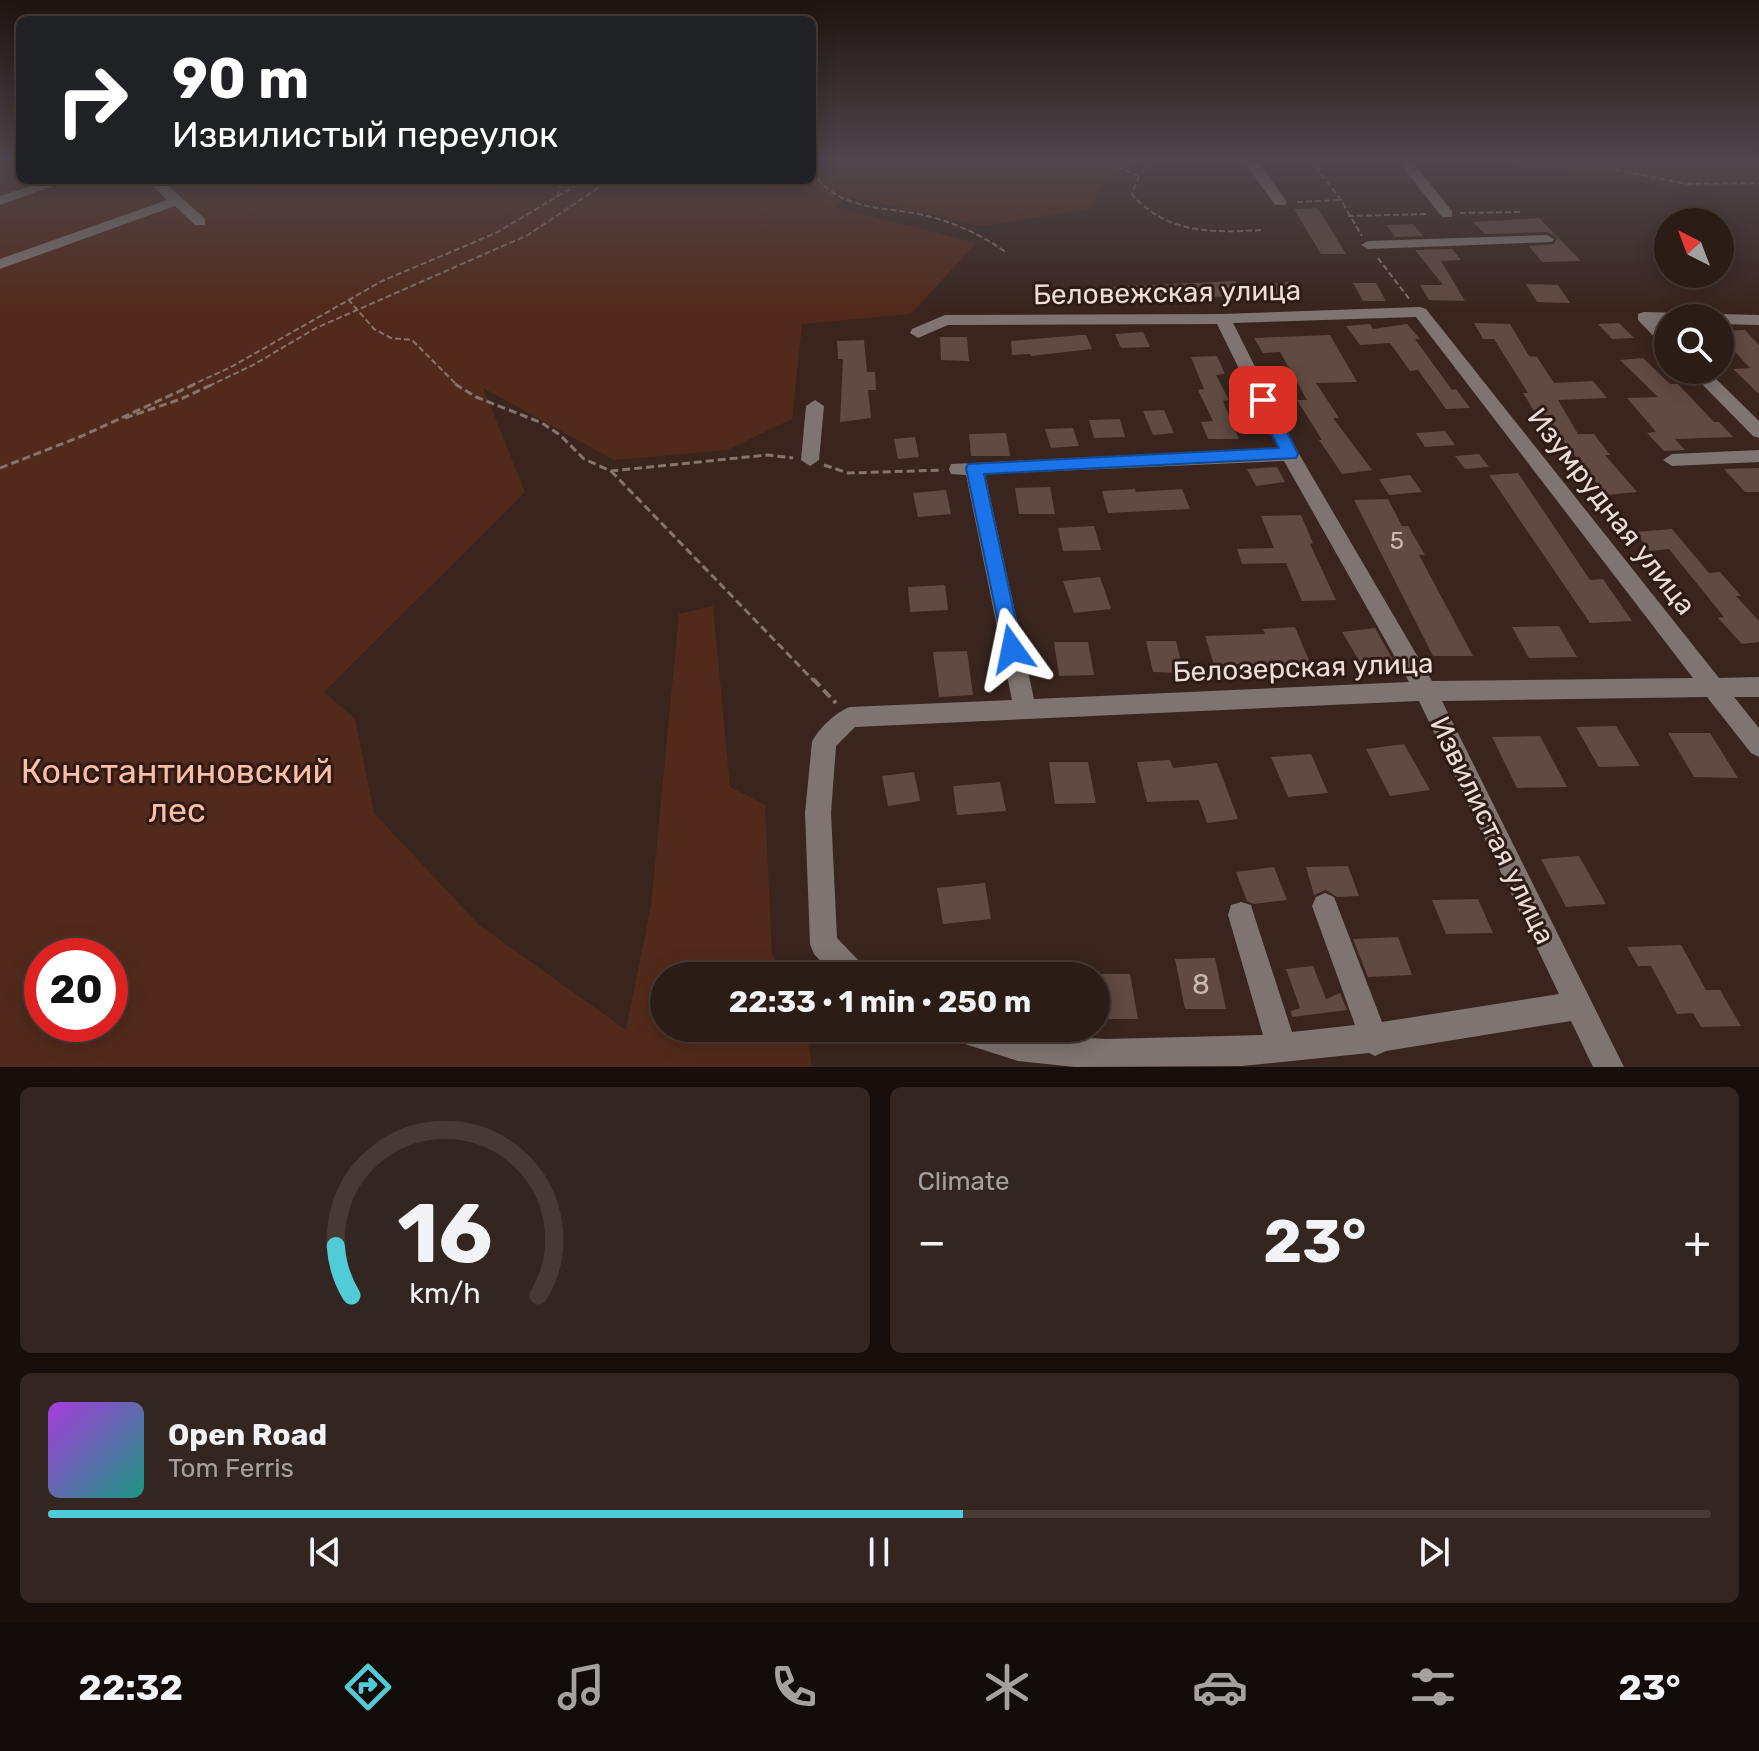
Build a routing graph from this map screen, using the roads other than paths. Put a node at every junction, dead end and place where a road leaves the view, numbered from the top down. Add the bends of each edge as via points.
1 (152, 210) edge
2 (187, 210) edge
3 (1444, 210) edge
4 (1447, 214) dead end
5 (200, 222) dead end
6 (1547, 239) dead end
7 (1368, 245) dead end
8 (0, 264) edge
9 (1420, 312) joint
10 (1654, 317) edge
11 (1223, 319) junction
12 (1734, 319) edge
13 (1759, 320) edge
14 (1654, 327) edge
15 (918, 333) dead end
16 (1711, 384) edge
17 (815, 406) dead end
18 (1759, 432) edge
19 (1290, 454) junction
20 (1759, 456) edge
21 (810, 460) road end
22 (1672, 460) dead end
23 (1759, 687) edge
24 (1716, 689) junction
25 (1426, 691) junction
26 (1025, 709) junction
27 (1759, 746) edge
28 (1325, 906) dead end
29 (1241, 915) dead end
30 (841, 962) edge
31 (1579, 1005) junction
32 (1375, 1041) junction
33 (1008, 1042) edge
34 (1282, 1048) junction
35 (1609, 1067) edge

1 - 8 street
2 - 5 street
3 - 4 street
6 - 7 street
9 - 11 street, Беловежская улица
9 - 24 street, Изумрудная улица
10 - 14 street via 1644,317
11 - 15 street, Беловежская улица via 945,320
11 - 19 street, Извилистая улица
12 - 13 street
16 - 18 street
17 - 21 street
19 - 25 street, Извилистая улица
19 - 26 street via 966,469
20 - 22 street
23 - 24 street, Белозерская улица
24 - 25 street, Белозерская улица
24 - 27 street, Изумрудная улица
25 - 26 street, Белозерская улица
25 - 31 street, Извилистая улица
26 - 30 street, Белозерская улица via 850,717 824,742 818,813 824,944
28 - 32 street
29 - 34 street
31 - 32 street
31 - 35 street, Извилистая улица
32 - 34 street
33 - 34 street via 1037,1050 1161,1057

